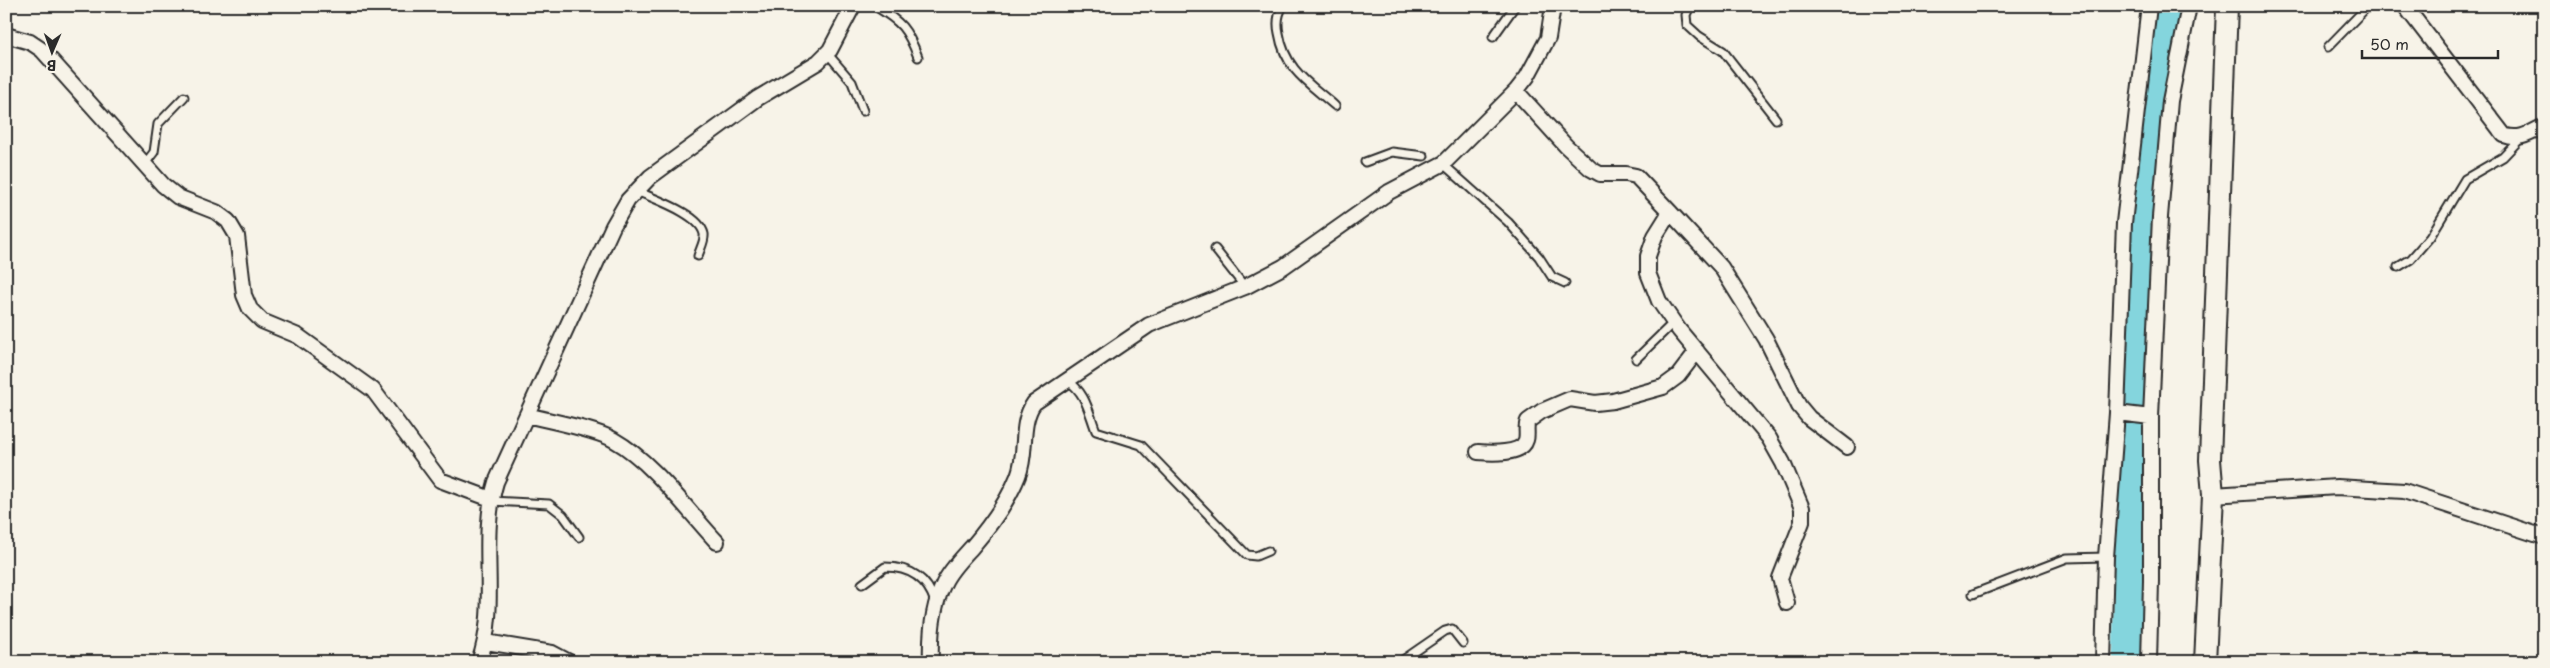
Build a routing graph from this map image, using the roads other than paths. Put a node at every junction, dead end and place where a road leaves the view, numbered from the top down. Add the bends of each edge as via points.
1 (853, 6) edge
2 (875, 6) edge
3 (1283, 6) edge
4 (1515, 6) edge
5 (1552, 6) edge
6 (1690, 6) edge
7 (2149, 6) edge
8 (2190, 6) edge
9 (2227, 6) edge
10 (2368, 6) edge
11 (2405, 6) edge
12 (6, 34) edge
13 (1493, 37) dead end
14 (2328, 47) dead end
15 (827, 53) junction
16 (918, 57) dead end
17 (1516, 91) junction
18 (184, 97) dead end
19 (1335, 106) dead end
20 (863, 110) dead end
21 (1776, 120) dead end
22 (2544, 126) edge
23 (2522, 137) junction
24 (1424, 156) dead end
25 (1365, 162) dead end
26 (1439, 162) junction
27 (144, 165) junction
28 (637, 191) junction
29 (1670, 212) junction
30 (1214, 249) dead end
31 (698, 256) dead end
32 (2398, 266) dead end
33 (1565, 283) dead end
34 (1245, 287) junction
35 (1674, 322) junction
36 (1697, 351) junction
37 (1636, 359) dead end
38 (1067, 380) junction
39 (2119, 413) junction
40 (527, 415) junction
41 (2148, 417) junction
42 (1847, 447) dead end
43 (1478, 452) dead end
44 (2213, 495) junction
45 (491, 500) junction
46 (579, 537) dead end
47 (2544, 537) edge
48 (717, 542) dead end
49 (1268, 552) dead end
50 (2106, 557) junction
51 (862, 584) dead end
52 (1973, 594) dead end
53 (1787, 603) dead end
54 (936, 607) junction
55 (486, 642) junction
56 (1463, 643) dead end
57 (479, 662) edge
58 (568, 662) edge
59 (931, 662) edge
60 (1400, 662) edge
61 (2103, 662) edge
62 (2149, 662) edge
63 (2205, 662) edge

1 - 15 street
2 - 16 lane via 902,25 910,35
3 - 19 lane via 1278,30 1286,59 1301,77
4 - 13 lane
5 - 17 street via 1548,38
6 - 21 lane via 1686,15 1687,25 1723,51
7 - 39 street via 2124,222
8 - 41 street via 2170,101
9 - 44 street via 2210,460
10 - 14 lane
11 - 23 street via 2504,135 2513,139
12 - 27 street via 42,50
15 - 20 lane via 852,82
15 - 28 street via 818,62 758,98 650,177
17 - 26 street
17 - 29 street via 1591,169 1600,174 1636,176
18 - 27 lane via 158,124 154,152
22 - 23 street
23 - 32 lane via 2503,157 2465,180 2430,237 2411,260
24 - 25 lane via 1392,152
26 - 33 lane via 1508,222 1552,277
26 - 34 street via 1389,192 1283,267
27 - 45 street via 162,186 178,197 216,212 228,221 236,236 244,295 250,309 262,321 298,336 373,390 440,480
28 - 31 lane via 686,214 701,225 704,238
28 - 40 street via 613,226
29 - 35 street via 1655,236 1648,256 1648,273 1659,300
29 - 42 street via 1721,267 1766,339 1799,406 1809,418
30 - 34 lane
34 - 38 street via 1149,325
35 - 36 street
35 - 37 lane
36 - 43 street via 1678,376 1663,387 1614,401 1561,402 1528,421 1523,445 1502,454
36 - 53 street via 1769,438 1796,489 1802,508 1802,522 1780,578
38 - 49 lane via 1088,402 1096,431 1141,445 1247,555
38 - 54 street via 1034,402 1028,411 1018,477 980,538 944,582
39 - 41 street
39 - 50 street
40 - 45 street
40 - 48 street via 613,439 647,467
41 - 62 street
44 - 47 street via 2337,487 2404,491
44 - 63 street
45 - 46 lane via 549,504 564,515
45 - 55 street
50 - 52 lane via 2067,558
50 - 61 street
51 - 54 lane via 884,567 905,570 928,584
54 - 59 street via 930,641
55 - 57 street
55 - 58 street via 552,653
56 - 60 lane via 1452,629 1445,631

